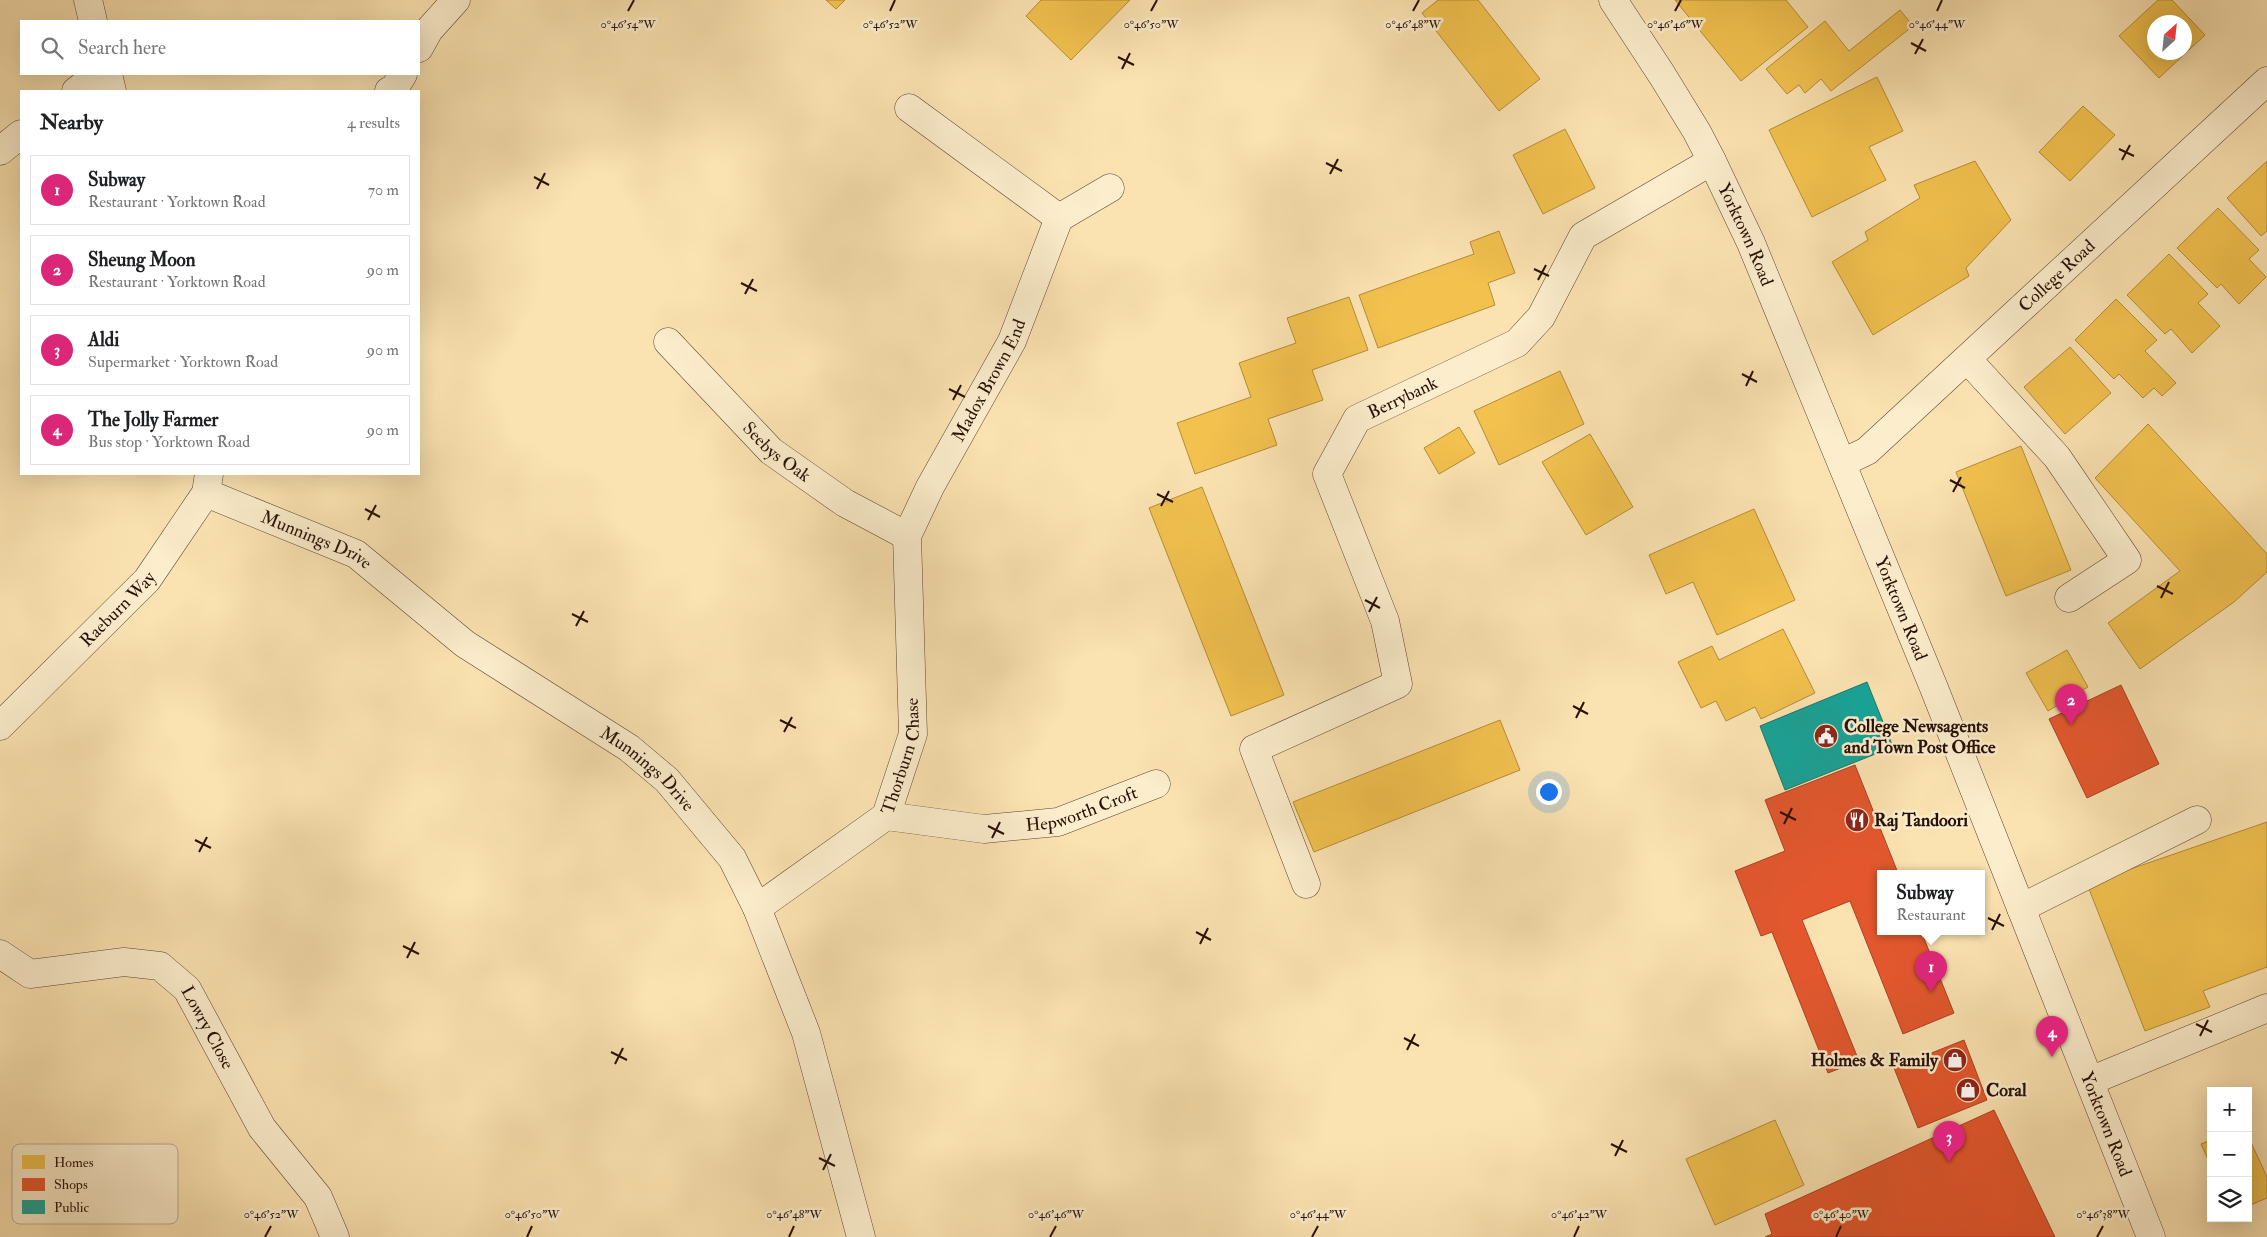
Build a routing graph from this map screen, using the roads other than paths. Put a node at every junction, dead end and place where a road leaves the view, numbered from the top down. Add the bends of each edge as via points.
1 (88, 0) edge
2 (456, 0) edge
3 (1613, 0) edge
4 (93, 20) edge
5 (420, 46) edge
6 (97, 75) edge
7 (108, 75) edge
8 (402, 75) edge
9 (2267, 81) edge
10 (77, 90) edge
11 (112, 90) edge
12 (392, 90) edge
13 (909, 108) dead end
14 (20, 135) edge
15 (0, 151) edge
16 (1712, 161) junction
17 (1110, 188) dead end
18 (1059, 218) junction
19 (668, 342) dead end
20 (1967, 359) junction
21 (1842, 463) junction
22 (208, 483) edge
23 (907, 536) junction
24 (2069, 598) dead end
25 (0, 726) edge
26 (1156, 784) dead end
27 (886, 816) junction
28 (2196, 820) dead end
29 (1306, 884) dead end
30 (757, 908) junction
31 (2021, 908) junction
32 (0, 954) edge
33 (2267, 1008) edge
34 (2090, 1081) junction
35 (335, 1237) edge
36 (862, 1237) edge
37 (2151, 1237) edge

1 - 4 street
2 - 5 street via 429,30
3 - 16 street, Yorktown Road
6 - 10 street
7 - 11 street
8 - 12 street
9 - 20 street, College Road
13 - 18 street
14 - 15 street
16 - 21 street, Yorktown Road via 1751,243
16 - 29 street, Berrybank via 1583,236 1541,317 1517,343 1357,419 1327,474 1385,621 1398,684 1254,749
17 - 18 street
18 - 23 street, Madox Brown End via 1012,341 930,487
19 - 23 street, Seebys Oak via 771,452 845,503
20 - 21 street, College Road via 1867,451
20 - 24 street via 2057,457 2127,560
21 - 31 street, Yorktown Road
22 - 25 street, Raeburn Way via 147,580
22 - 30 street, Munnings Drive via 356,554 466,644 629,748 667,780 732,858
23 - 27 street, Thorburn Chase via 913,734
26 - 27 street, Hepworth Croft via 1058,822 984,829
27 - 30 street, Thorburn Chase
28 - 31 street
30 - 36 street, Munnings Drive via 806,1033
31 - 34 street, Yorktown Road
32 - 35 street, Lowry Close via 30,974 124,962 160,966 187,989 262,1128 318,1197
33 - 34 street
34 - 37 street, Yorktown Road

